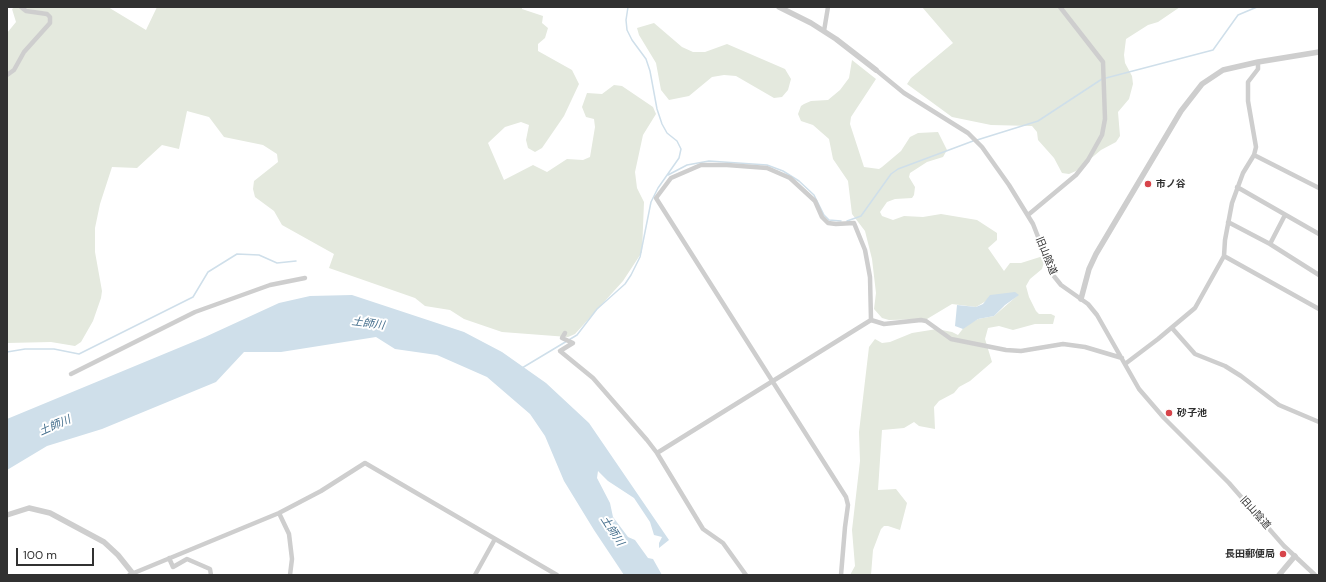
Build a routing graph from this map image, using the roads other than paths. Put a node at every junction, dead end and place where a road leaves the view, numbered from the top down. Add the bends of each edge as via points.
1 (21, 7) edge
2 (779, 7) edge
3 (828, 7) edge
4 (1060, 7) edge
5 (824, 31) junction
6 (1319, 52) edge
7 (1258, 62) junction
8 (876, 70) joint
9 (7, 76) edge
10 (1254, 155) junction
11 (1237, 187) junction
12 (1319, 188) edge
13 (1028, 215) junction
14 (1285, 215) junction
15 (1228, 222) junction
16 (1319, 234) edge
17 (1270, 244) junction
18 (1224, 256) junction
19 (1319, 275) edge
20 (305, 278) dead end
21 (1081, 299) junction
22 (1319, 309) edge
23 (870, 320) junction
24 (1172, 328) junction
25 (565, 333) dead end
26 (1122, 358) junction
27 (1125, 364) junction
28 (71, 374) dead end
29 (772, 381) junction
30 (1319, 422) edge
31 (657, 453) junction
32 (279, 513) junction
33 (7, 515) edge
34 (495, 539) junction
35 (1295, 556) junction
36 (169, 558) junction
37 (132, 575) edge
38 (211, 575) edge
39 (290, 575) edge
40 (475, 575) edge
41 (557, 575) edge
42 (746, 575) edge
43 (841, 575) edge
44 (1279, 575) edge
45 (1315, 575) edge

1 - 9 street via 26,11 47,14 50,23
2 - 5 street, 旧山陰道
3 - 5 street
4 - 13 street via 1103,62 1105,119 1102,135 1076,175
5 - 8 street, 旧山陰道
6 - 7 street
7 - 10 street via 1258,69 1248,82 1248,101 1256,147
7 - 21 street via 1224,70 1202,84 1181,111 1096,254
8 - 13 street, 旧山陰道 via 904,93 968,133 982,147
10 - 11 street
10 - 12 street
11 - 14 street
11 - 15 street
13 - 21 street, 旧山陰道 via 1053,275 1061,285
14 - 16 street
14 - 17 street
15 - 17 street
15 - 18 street
17 - 19 street
18 - 22 street
18 - 24 street via 1195,308
20 - 28 street via 270,285 195,312
21 - 26 street, 旧山陰道 via 1097,315
23 - 26 street via 884,324 926,321 951,339 1000,350 1063,344 1085,347
23 - 29 street
23 - 29 street via 870,276 865,250 854,223 828,222 822,217 816,202 798,184 780,172 767,168 701,165 670,178 656,198
24 - 27 street
24 - 30 street via 1195,354 1231,369 1279,405
25 - 31 street via 562,338 573,343 560,351 573,360 610,396
26 - 27 street, 旧山陰道
27 - 35 street, 旧山陰道 via 1139,389 1164,418
29 - 31 street
29 - 43 street via 846,497 848,504
31 - 42 street via 703,529 722,543
32 - 34 street via 321,491 365,462
32 - 36 street
32 - 39 street via 289,534 292,559
33 - 37 street via 29,508 50,513 104,542 118,555
34 - 40 street
34 - 41 street
35 - 44 street
35 - 45 street, 旧山陰道
36 - 37 street
36 - 38 street via 173,567 187,559 210,569

